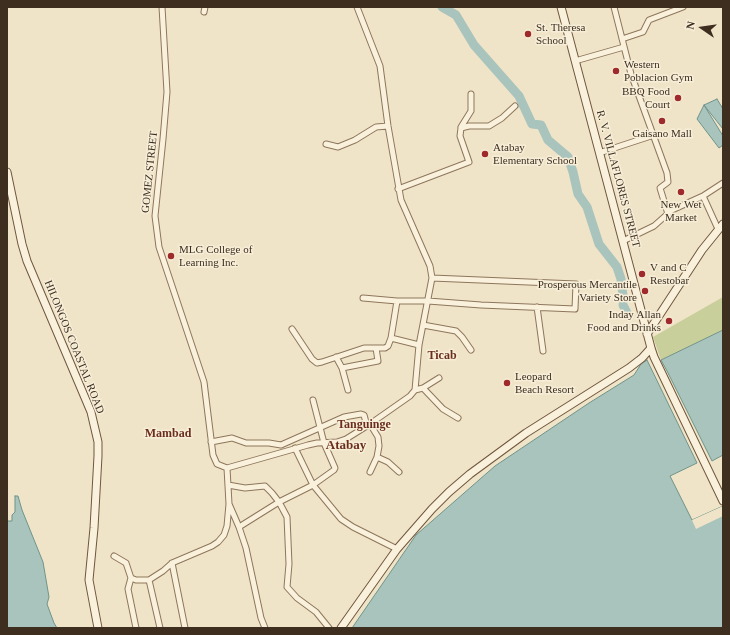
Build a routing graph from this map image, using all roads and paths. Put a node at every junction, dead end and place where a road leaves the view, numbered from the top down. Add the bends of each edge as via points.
1 (162, 7) edge
2 (357, 7) edge
3 (562, 7) edge
4 (614, 7) edge
5 (683, 7) edge
6 (674, 8) edge
7 (622, 39) junction
8 (624, 47) junction
9 (575, 61) junction
10 (471, 94) dead end
11 (515, 106) dead end
12 (388, 126) junction
13 (461, 128) junction
14 (654, 135) junction
15 (326, 144) dead end
16 (600, 153) junction
17 (7, 172) edge
18 (723, 183) edge
19 (398, 189) junction
20 (703, 196) junction
21 (668, 214) junction
22 (720, 226) edge
23 (623, 241) junction
24 (432, 278) junction
25 (364, 298) dead end
26 (398, 301) junction
27 (428, 301) junction
28 (537, 307) junction
29 (423, 325) junction
30 (292, 329) dead end
31 (647, 334) junction
32 (392, 338) junction
33 (419, 345) junction
34 (376, 348) junction
35 (651, 348) junction
36 (471, 350) dead end
37 (542, 351) dead end
38 (336, 358) junction
39 (342, 368) junction
40 (439, 378) dead end
41 (423, 388) junction
42 (348, 390) dead end
43 (415, 390) junction
44 (313, 400) dead end
45 (458, 418) dead end
46 (369, 425) junction
47 (320, 429) junction
48 (211, 442) junction
49 (324, 442) junction
50 (296, 448) junction
51 (377, 456) junction
52 (227, 468) junction
53 (370, 472) dead end
54 (399, 472) dead end
55 (228, 485) junction
56 (313, 485) junction
57 (723, 501) edge
58 (279, 502) junction
59 (229, 504) junction
60 (239, 527) junction
61 (398, 550) junction
62 (114, 556) dead end
63 (172, 563) junction
64 (131, 578) junction
65 (149, 580) junction
66 (98, 628) edge
67 (136, 628) edge
68 (160, 628) edge
69 (185, 628) edge
70 (265, 628) edge
71 (329, 628) edge
72 (341, 628) edge

1 - 48 street, GOMEZ STREET via 167,92 155,216 159,247 204,382
2 - 12 street via 380,66
3 - 9 street, R. V. VILLAFLORES STREET
4 - 7 street
5 - 6 street
6 - 7 street via 649,20 643,32
7 - 8 street
8 - 9 street
8 - 14 street via 631,74
9 - 16 street, R. V. VILLAFLORES STREET
10 - 13 street via 471,110
11 - 13 street via 489,126
12 - 15 street via 376,128 338,147
12 - 19 street
13 - 19 street via 460,136 469,162
14 - 16 street
14 - 21 street via 667,173 668,182 660,188
16 - 23 street, R. V. VILLAFLORES STREET
17 - 66 street, HILONGOS COASTAL ROAD via 27,261 91,412 98,442 89,580
18 - 20 street
19 - 24 street via 430,266
20 - 21 street
20 - 22 street
21 - 23 street via 654,226
22 - 31 street
23 - 31 street, R. V. VILLAFLORES STREET
24 - 27 street
24 - 28 street via 576,284 575,308
25 - 26 street
26 - 27 street
26 - 32 street
27 - 28 street
27 - 29 street
28 - 37 street
29 - 33 street
29 - 36 street via 456,331
30 - 38 street via 315,362
31 - 35 street, R. V. VILLAFLORES STREET
32 - 33 street
32 - 34 street via 385,348
33 - 43 street
34 - 38 street via 364,348
34 - 39 street via 378,361
35 - 57 street, R. V. VILLAFLORES STREET
35 - 61 street via 629,368 531,429 470,474 432,509
38 - 39 street
39 - 42 street
40 - 41 street
41 - 43 street
41 - 45 street via 443,409
43 - 46 street
44 - 47 street
46 - 47 street via 361,414 344,417
46 - 49 street via 346,439
46 - 51 street via 378,437 380,446
47 - 48 street via 282,446 246,443 232,438
47 - 49 street
48 - 52 street, GOMEZ STREET via 212,455 217,464
49 - 50 street
49 - 56 street via 335,468
50 - 52 street
50 - 56 street
51 - 53 street
51 - 54 street
52 - 55 street
55 - 58 street via 245,488 265,486
55 - 59 street
56 - 58 street
56 - 61 street via 341,519
58 - 60 street
58 - 71 street via 287,517 287,587 316,612
59 - 60 street
59 - 63 street via 227,526 218,542
60 - 70 street
61 - 72 street
62 - 64 street via 126,563
63 - 65 street
63 - 69 street
64 - 65 street
64 - 67 street via 128,589
65 - 68 street

